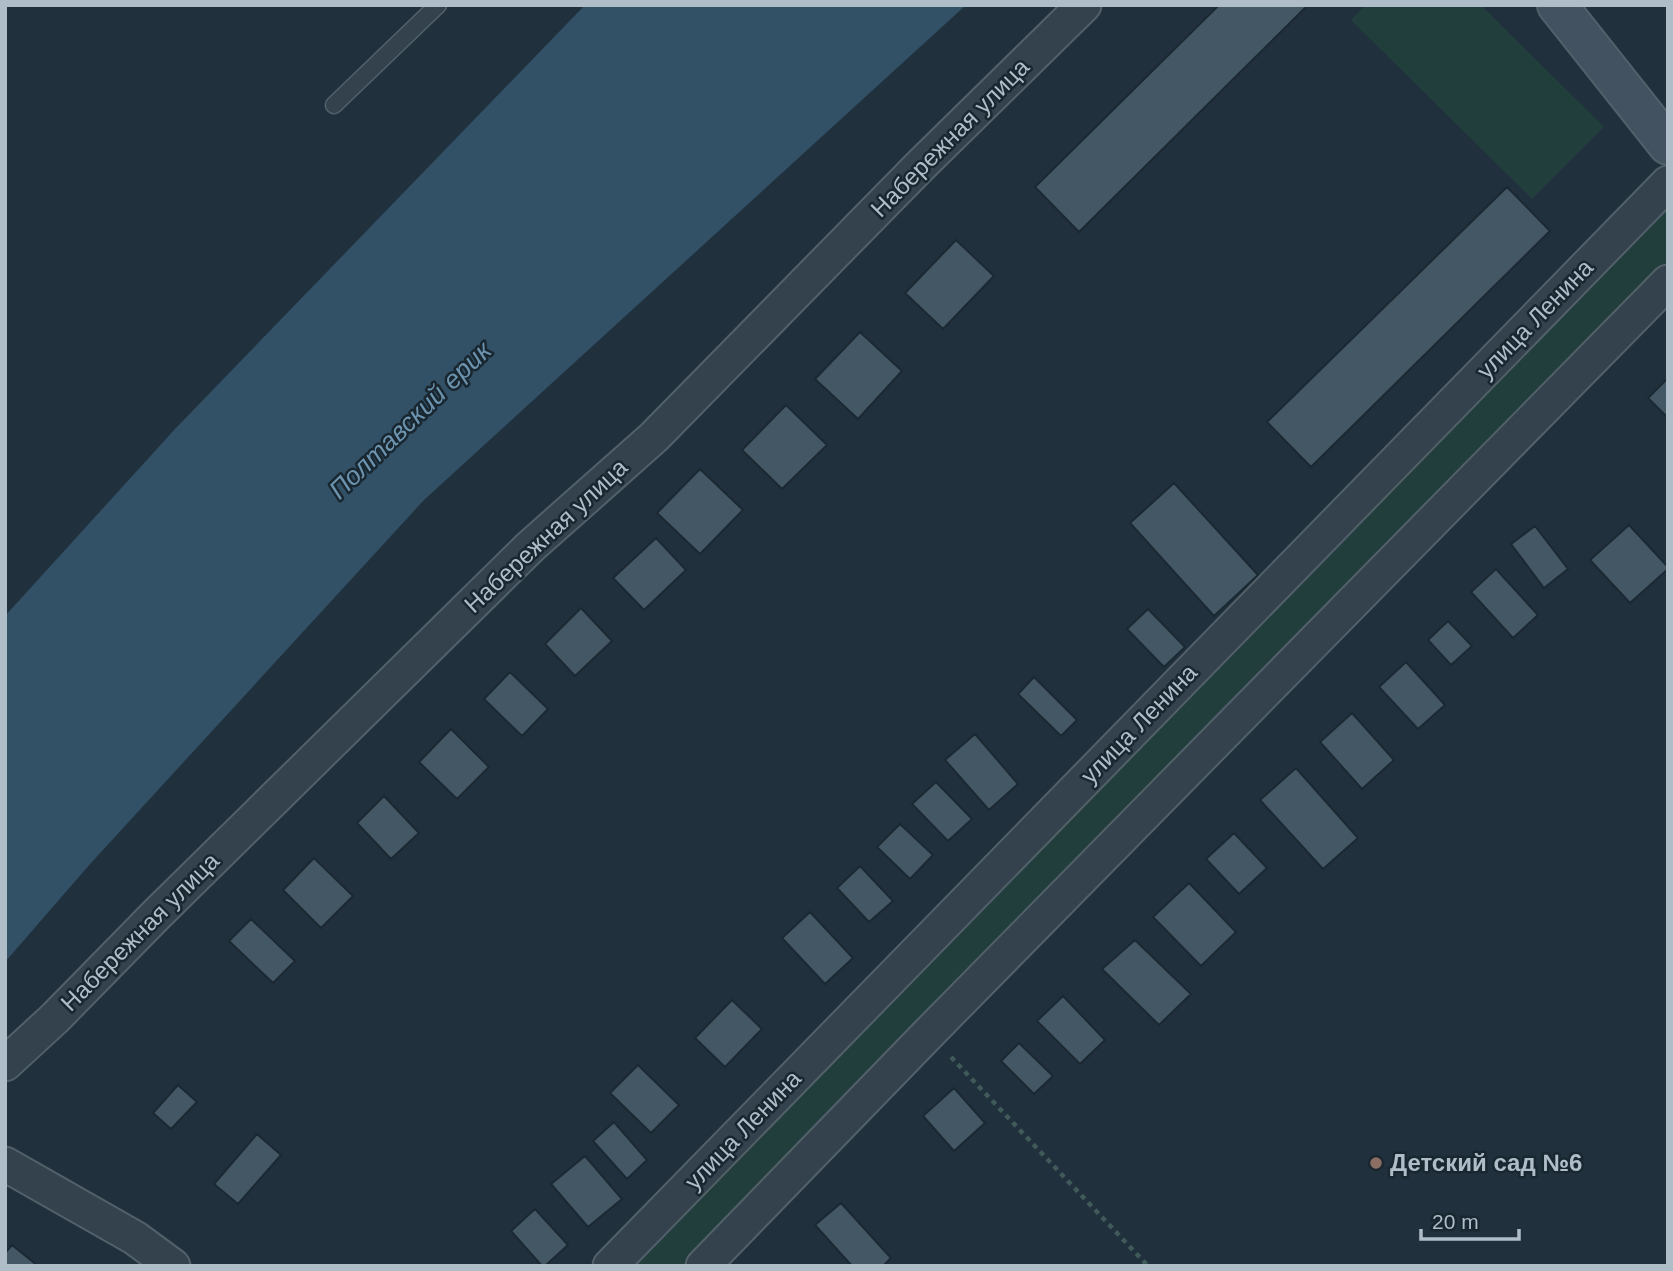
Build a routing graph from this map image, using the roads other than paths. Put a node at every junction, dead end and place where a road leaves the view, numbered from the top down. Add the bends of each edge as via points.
1 (438, 5) edge
2 (1084, 5) edge
3 (1568, 9) edge
4 (334, 105) dead end
5 (1668, 145) edge
6 (1668, 183) edge
7 (1668, 282) edge
8 (5, 1064) edge
9 (5, 1164) edge
10 (173, 1266) edge
11 (610, 1266) edge
12 (703, 1266) edge

1 - 4 lane
2 - 8 street, Набережная улица via 654,437 530,547
3 - 5 street
6 - 11 street, улица Ленина
7 - 12 street
9 - 10 street via 135,1238

